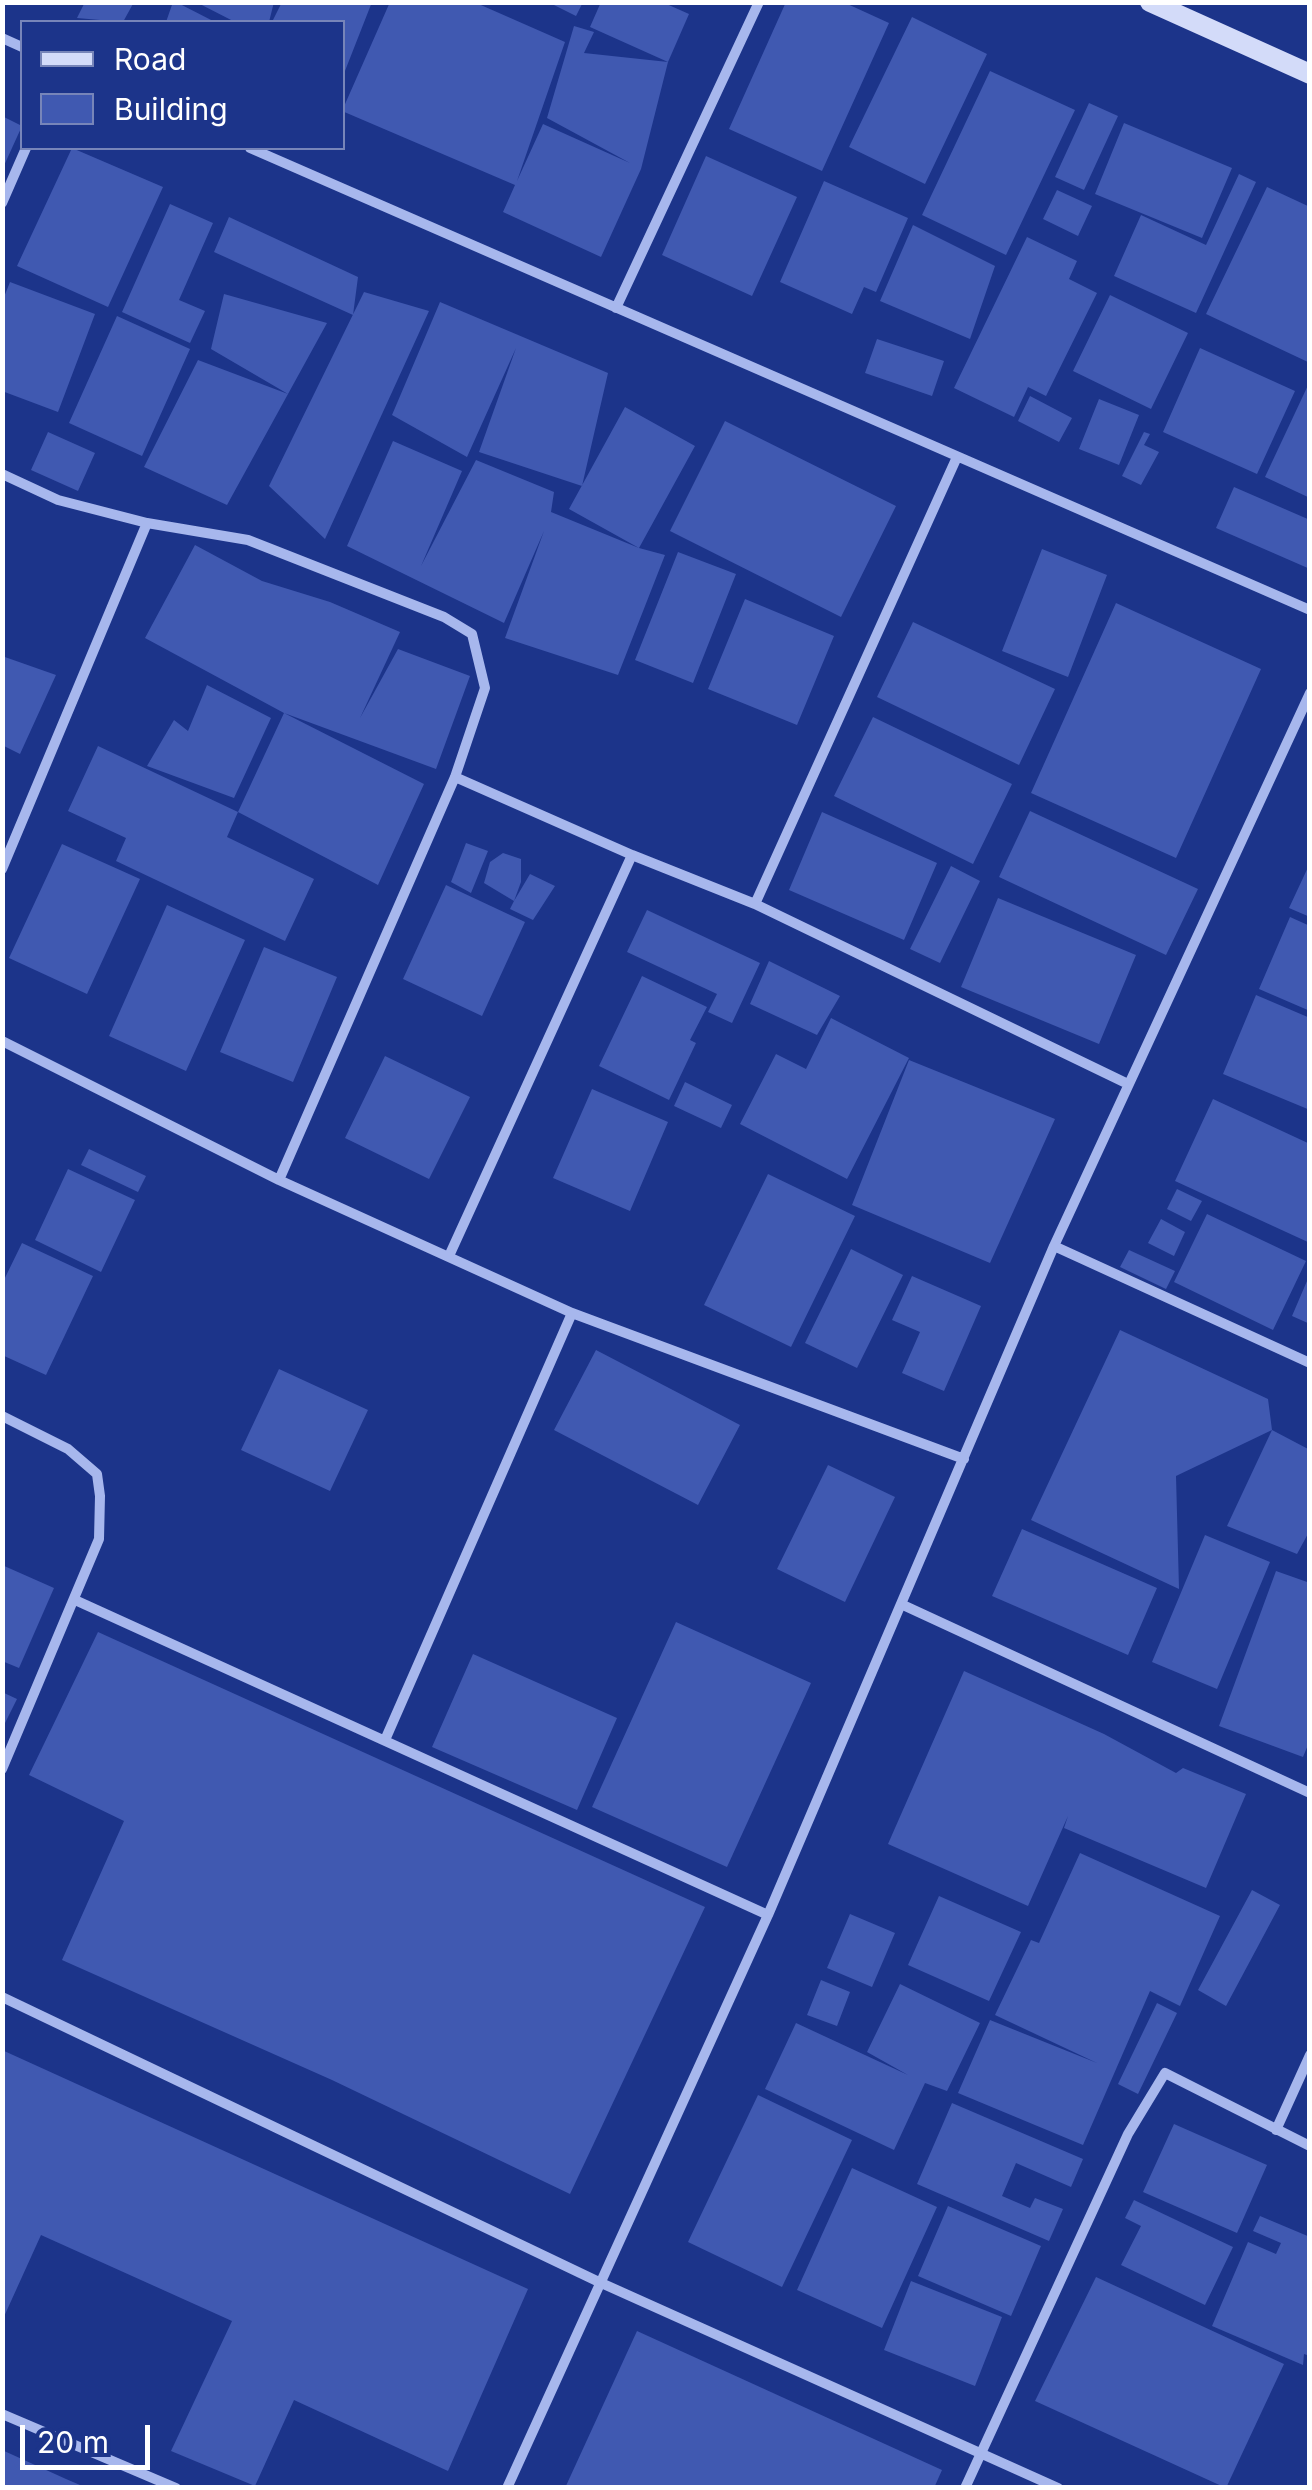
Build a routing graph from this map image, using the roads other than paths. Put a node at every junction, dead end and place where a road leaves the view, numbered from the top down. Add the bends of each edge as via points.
1 (758, 2) edge
2 (1150, 2) edge
3 (1310, 74) edge
4 (25, 150) edge
5 (255, 150) edge
6 (2, 202) edge
7 (616, 308) junction
8 (957, 458) junction
9 (2, 474) edge
10 (146, 524) junction
11 (1310, 610) edge
12 (1310, 693) edge
13 (455, 777) junction
14 (632, 855) junction
15 (2, 869) edge
16 (756, 904) junction
17 (2, 1041) edge
18 (1128, 1084) junction
19 (279, 1180) junction
20 (1054, 1246) junction
21 (449, 1256) junction
22 (572, 1313) junction
23 (1310, 1363) edge
24 (2, 1416) edge
25 (964, 1459) junction
26 (75, 1600) junction
27 (903, 1606) junction
28 (385, 1740) junction
29 (2, 1769) edge
30 (1310, 1793) edge
31 (768, 1915) junction
32 (2, 1997) edge
33 (1310, 2055) edge
34 (1276, 2130) junction
35 (1310, 2146) edge
36 (599, 2282) junction
37 (2, 2414) edge
38 (981, 2454) junction
39 (176, 2488) edge
40 (508, 2488) edge
41 (966, 2488) edge
42 (1058, 2488) edge

1 - 7 street
2 - 3 street
4 - 6 street
5 - 7 street
7 - 8 street
8 - 11 street
8 - 16 street
9 - 10 street via 58,500
10 - 13 street via 248,540 472,634 484,688
10 - 15 street
12 - 18 street
13 - 14 street
13 - 19 street
14 - 16 street
14 - 21 street
16 - 18 street
17 - 19 street
18 - 20 street
19 - 21 street
20 - 23 street
20 - 25 street
21 - 22 street
22 - 25 street
22 - 28 street
24 - 26 street via 68,1449 98,1474 99,1539
25 - 27 street
26 - 28 street
26 - 29 street
27 - 30 street
27 - 31 street
28 - 31 street
31 - 36 street
32 - 36 street
33 - 34 street
34 - 35 street
34 - 38 street via 1165,2073 1128,2134
36 - 38 street
36 - 40 street
37 - 39 street
38 - 41 street
38 - 42 street

